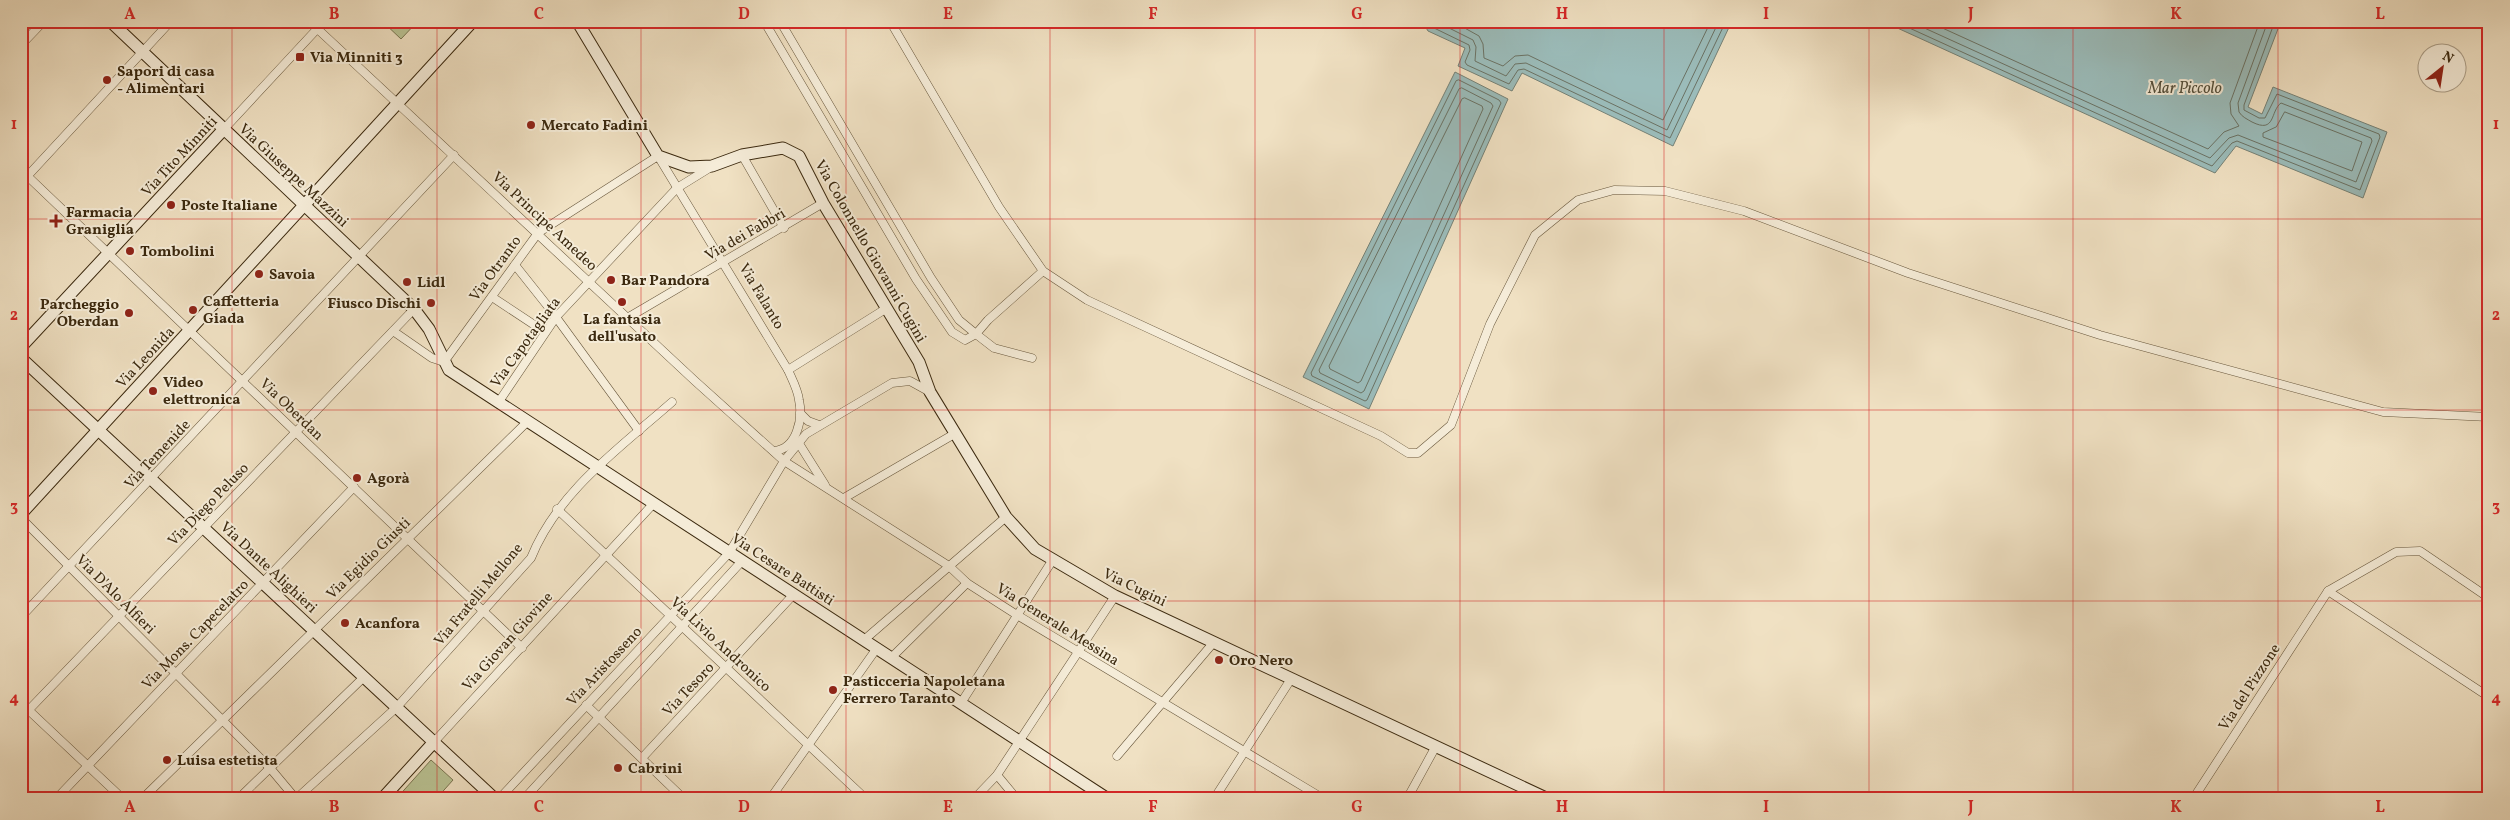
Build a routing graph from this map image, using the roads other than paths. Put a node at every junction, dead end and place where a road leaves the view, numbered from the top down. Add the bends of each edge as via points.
1 (44, 21) edge
2 (110, 21) edge
3 (171, 21) edge
4 (309, 21) edge
5 (473, 21) edge
6 (577, 21) edge
7 (764, 21) edge
8 (780, 21) edge
9 (890, 21) edge
10 (317, 29) junction
11 (21, 45) edge
12 (143, 52) junction
13 (399, 104) junction
14 (224, 129) junction
15 (454, 155) junction
16 (658, 156) junction
17 (742, 156) junction
18 (712, 166) junction
19 (21, 170) edge
20 (28, 176) junction
21 (21, 183) edge
22 (677, 188) junction
23 (824, 203) junction
24 (304, 205) junction
25 (784, 228) junction
26 (538, 233) junction
27 (109, 253) junction
28 (360, 258) junction
29 (724, 261) junction
30 (516, 265) junction
31 (1044, 271) junction
32 (590, 281) junction
33 (492, 297) junction
34 (888, 308) junction
35 (414, 309) junction
36 (556, 317) junction
37 (629, 318) junction
38 (189, 330) junction
39 (393, 331) junction
40 (546, 332) junction
41 (976, 334) junction
42 (21, 347) edge
43 (21, 358) edge
44 (1032, 358) dead end
45 (444, 362) junction
46 (919, 362) joint
47 (788, 370) junction
48 (243, 382) junction
49 (930, 392) junction
50 (672, 402) dead end
51 (498, 403) junction
52 (800, 413) junction
53 (2489, 417) edge
54 (527, 422) junction
55 (819, 425) junction
56 (98, 429) junction
57 (639, 431) junction
58 (296, 432) junction
59 (956, 433) junction
60 (798, 442) junction
61 (774, 451) junction
62 (784, 461) junction
63 (597, 467) junction
64 (152, 479) junction
65 (354, 487) junction
66 (827, 487) junction
67 (844, 498) junction
68 (654, 503) junction
69 (557, 509) junction
70 (21, 514) edge
71 (1006, 517) junction
72 (21, 518) edge
73 (204, 528) junction
74 (408, 538) junction
75 (729, 553) junction
76 (606, 554) junction
77 (742, 561) junction
78 (1052, 561) junction
79 (69, 566) junction
80 (949, 566) junction
81 (263, 582) junction
82 (967, 583) junction
83 (2328, 591) junction
84 (794, 594) junction
85 (1115, 596) junction
86 (2489, 598) edge
87 (484, 611) junction
88 (670, 615) junction
89 (1017, 615) junction
90 (21, 617) edge
91 (119, 617) junction
92 (683, 626) junction
93 (314, 630) junction
94 (864, 640) junction
95 (1214, 642) junction
96 (522, 648) junction
97 (877, 648) junction
98 (1077, 652) junction
99 (891, 658) junction
100 (726, 668) junction
101 (176, 674) junction
102 (364, 677) junction
103 (1291, 679) junction
104 (2489, 697) edge
105 (21, 703) edge
106 (961, 703) junction
107 (1162, 703) junction
108 (586, 705) junction
109 (397, 707) junction
110 (29, 710) junction
111 (21, 718) edge
112 (599, 718) junction
113 (222, 720) junction
114 (434, 742) junction
115 (1020, 742) junction
116 (1430, 744) junction
117 (808, 745) junction
118 (1244, 751) junction
119 (1118, 756) dead end
120 (642, 758) junction
121 (87, 766) junction
122 (270, 768) junction
123 (997, 775) junction
124 (56, 799) edge
125 (123, 799) edge
126 (142, 799) edge
127 (238, 799) edge
128 (296, 799) edge
129 (382, 799) edge
130 (495, 799) edge
131 (499, 799) edge
132 (524, 799) edge
133 (684, 799) edge
134 (770, 799) edge
135 (866, 799) edge
136 (974, 799) edge
137 (1017, 799) edge
138 (1108, 799) edge
139 (1214, 799) edge
140 (1324, 799) edge
141 (1407, 799) edge
142 (1548, 799) edge
143 (2194, 799) edge

1 - 11 street
2 - 12 main road, Via Giuseppe Mazzini
3 - 12 street
4 - 10 street, Via Principe Amedeo
5 - 13 main road, Via Leonida
6 - 16 main road, Via Falanto
7 - 41 street via 916,280 952,332 965,340
8 - 41 street via 931,278 960,320
9 - 31 street via 999,207
10 - 13 street, Via Principe Amedeo
10 - 14 street, Via Tito Minniti
12 - 14 main road, Via Giuseppe Mazzini
12 - 20 street
13 - 15 street, Via Principe Amedeo
13 - 24 main road, Via Leonida
14 - 24 main road, Via Giuseppe Mazzini
14 - 27 main road, Via Tito Minniti
15 - 26 street, Via Principe Amedeo
15 - 28 street, Via Temenide
16 - 18 main road via 689,167
16 - 22 street, Via Falanto
16 - 26 street, Via Otranto
17 - 18 main road, Via Colonnello Giovanni Cugini
17 - 23 main road, Via Colonnello Giovanni Cugini via 783,148 799,156
17 - 25 street
18 - 22 street, Via Capotagliata
19 - 20 street, Via Oberdan
20 - 21 street
20 - 27 street, Via Oberdan
22 - 29 street, Via Falanto
22 - 32 street, Via Capotagliata
23 - 25 street, Via dei Fabbri
23 - 34 main road, Via Colonnello Giovanni Cugini
24 - 28 main road, Via Giuseppe Mazzini
24 - 38 main road, Via Leonida
25 - 29 street, Via dei Fabbri
26 - 30 street, Via Otranto
26 - 32 street, Via Principe Amedeo
27 - 38 street, Via Oberdan
27 - 42 main road, Via Tito Minniti
28 - 35 main road, Via Giuseppe Mazzini
28 - 48 street, Via Temenide
29 - 37 street, Via dei Fabbri
29 - 47 street, Via Falanto
30 - 33 street, Via Otranto
30 - 36 street
31 - 41 street
31 - 53 street via 1088,300 1381,436 1408,453 1418,453 1451,425 1490,324 1535,235 1578,200 1614,190 1665,191 1744,211 1908,273 2100,334 2382,412
32 - 36 street, Via Capotagliata
32 - 37 street, Via Principe Amedeo
33 - 40 street
33 - 45 street, Via Otranto
34 - 46 main road, Via Colonnello Giovanni Cugini
34 - 47 street
35 - 39 street, Via Diego Peluso
35 - 45 main road, Via Giuseppe Mazzini via 429,330
36 - 40 street, Via Capotagliata
36 - 57 street
37 - 61 street, Via Principe Amedeo
38 - 48 street, Via Oberdan
38 - 56 main road, Via Leonida
39 - 45 street via 432,358
39 - 58 street, Via Diego Peluso
40 - 51 street, Via Capotagliata
41 - 44 street via 994,348
43 - 56 main road, Via Dante Alighieri
45 - 51 main road, Via Cesare Battisti via 449,370
46 - 49 main road, Via Cugini
47 - 52 street, Via Falanto via 799,398
48 - 58 street, Via Oberdan
48 - 64 street, Via Temenide
49 - 55 street via 910,381 892,383
49 - 59 main road, Via Cugini
50 - 57 street, Via Fratelli Mellone
51 - 54 main road, Via Cesare Battisti
52 - 55 street
52 - 61 street, Via Falanto via 798,429 788,446
54 - 63 main road, Via Cesare Battisti
54 - 74 street, Via Egidio Giusti
55 - 60 street
56 - 64 main road, Via Dante Alighieri
56 - 70 main road, Via Leonida
57 - 63 street, Via Fratelli Mellone
58 - 65 street, Via Oberdan
58 - 73 street, Via Diego Peluso
59 - 67 street
59 - 71 main road, Via Cugini
60 - 62 street
60 - 66 street
61 - 62 street, Via Principe Amedeo
62 - 66 street, Via Generale Messina
62 - 75 street
63 - 68 main road, Via Cesare Battisti
63 - 69 street, Via Fratelli Mellone
64 - 73 main road, Via Dante Alighieri
64 - 79 street, Via Temenide
65 - 74 street, Via Oberdan
65 - 81 street, Via Mons. Capecelatro
66 - 67 street, Via Generale Messina
67 - 80 street, Via Generale Messina
68 - 75 main road, Via Cesare Battisti
68 - 76 street, Via Giovan Giovine
69 - 76 street, Via Livio Andronico
69 - 87 street, Via Fratelli Mellone via 531,558
71 - 78 main road, Via Cugini via 1035,549
71 - 80 street
72 - 79 street, Via D'Alo Alfieri
73 - 81 main road, Via Dante Alighieri
73 - 91 street, Via Diego Peluso
74 - 87 street, Via Oberdan
74 - 93 street, Via Egidio Giusti
75 - 77 main road, Via Cesare Battisti
75 - 88 street, Via Aristosseno
76 - 88 street, Via Livio Andronico
76 - 96 street, Via Giovan Giovine
77 - 84 main road, Via Cesare Battisti
77 - 92 street, Via Aristosseno
78 - 85 main road, Via Cugini
78 - 89 street
79 - 90 street, Via Temenide
79 - 91 street, Via D'Alo Alfieri
80 - 82 street, Via Generale Messina
80 - 94 street
81 - 93 main road, Via Dante Alighieri
81 - 101 street, Via Mons. Capecelatro
82 - 89 street, Via Generale Messina
82 - 99 street
83 - 86 street, Via del Pizzone via 2396,552 2420,551
83 - 104 street
83 - 143 street, Via del Pizzone
84 - 94 main road, Via Cesare Battisti
84 - 100 street, Via Tesoro
85 - 95 main road, Via Cugini
85 - 98 street
87 - 96 street, Via Oberdan
87 - 109 street, Via Fratelli Mellone
88 - 92 street, Via Livio Andronico
88 - 108 street, Via Aristosseno
89 - 98 street, Via Generale Messina
89 - 106 street
91 - 101 street, Via D'Alo Alfieri
91 - 110 street, Via Diego Peluso
92 - 100 street, Via Livio Andronico
92 - 112 street, Via Aristosseno
93 - 102 main road, Via Dante Alighieri
93 - 113 street, Via Egidio Giusti
94 - 97 main road, Via Cesare Battisti
95 - 103 main road, Via Cugini
95 - 107 street
96 - 114 street, Via Giovan Giovine
97 - 99 main road, Via Cesare Battisti
97 - 117 street
98 - 107 street, Via Generale Messina
98 - 115 street
99 - 106 main road, Via Cesare Battisti
100 - 117 street, Via Livio Andronico
100 - 120 street, Via Tesoro
101 - 113 street, Via D'Alo Alfieri
101 - 121 street, Via Mons. Capecelatro
102 - 109 main road, Via Dante Alighieri
102 - 122 street
103 - 116 main road, Via Cugini
103 - 118 street
105 - 110 street
106 - 115 main road, Via Cesare Battisti
107 - 118 street, Via Generale Messina
107 - 119 street
108 - 112 street
108 - 131 street, Via Aristosseno
109 - 114 main road, Via Dante Alighieri
109 - 128 street, Via Fratelli Mellone
110 - 111 street, Via Diego Peluso
110 - 121 street
112 - 120 street
112 - 132 street, Via Aristosseno
113 - 122 street, Via D'Alo Alfieri
113 - 126 street, Via Egidio Giusti
114 - 129 main road, Via Giovan Giovine
114 - 130 main road, Via Dante Alighieri
115 - 123 street
115 - 138 main road, Via Cesare Battisti
116 - 141 street
116 - 142 main road, Via Cugini
117 - 134 street
117 - 135 street, Via Livio Andronico
118 - 139 street
118 - 140 street, Via Generale Messina
120 - 133 street
121 - 124 street, Via Mons. Capecelatro
121 - 125 street
122 - 127 street
122 - 128 street, Via D'Alo Alfieri
123 - 136 street
123 - 137 street

